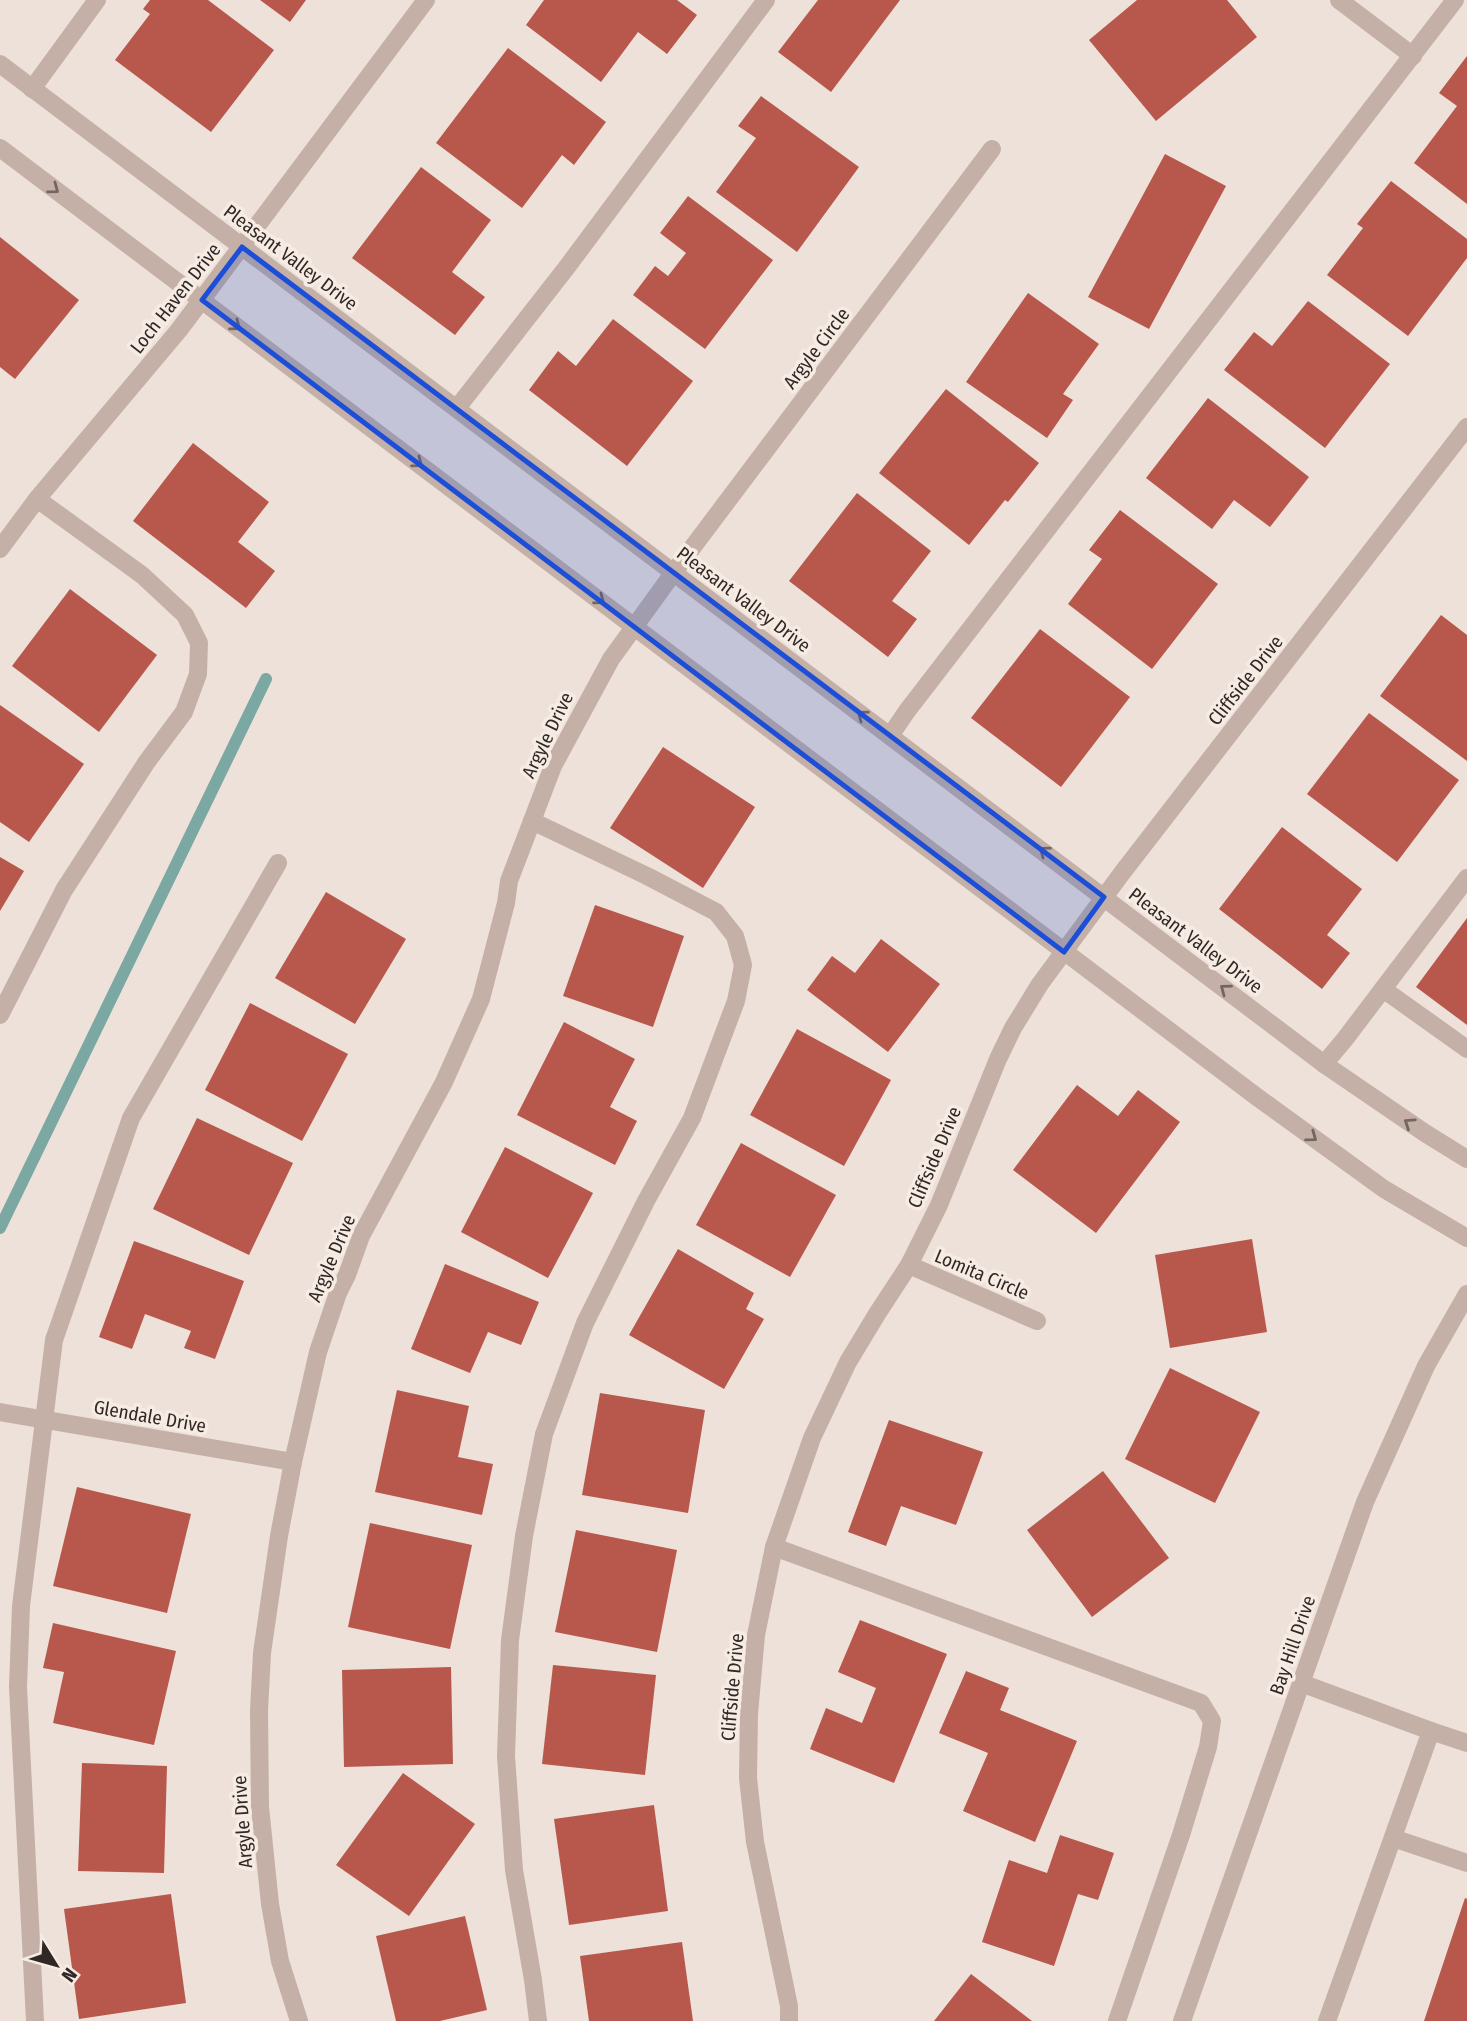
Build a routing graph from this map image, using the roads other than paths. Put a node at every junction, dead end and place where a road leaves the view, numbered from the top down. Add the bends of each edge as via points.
1 (97, 0) edge
2 (426, 0) edge
3 (766, 0) edge
4 (1339, 0) edge
5 (1455, 0) edge
6 (1412, 56) junction
7 (0, 64) edge
8 (32, 89) junction
9 (0, 148) edge
10 (992, 149) dead end
11 (242, 247) junction
12 (202, 300) junction
13 (457, 408) junction
14 (1467, 427) edge
15 (37, 499) junction
16 (0, 549) edge
17 (674, 572) junction
18 (634, 626) junction
19 (890, 736) junction
20 (532, 821) junction
21 (278, 863) dead end
22 (1467, 878) edge
23 (1104, 897) junction
24 (1064, 952) junction
25 (1383, 989) junction
26 (0, 1015) edge
27 (1467, 1049) edge
28 (1324, 1064) junction
29 (1467, 1159) edge
30 (1467, 1238) edge
31 (909, 1265) junction
32 (1467, 1294) edge
33 (1037, 1321) dead end
34 (0, 1412) edge
35 (43, 1418) junction
36 (293, 1462) junction
37 (774, 1547) junction
38 (1301, 1683) junction
39 (1431, 1731) junction
40 (1467, 1743) edge
41 (1392, 1838) junction
42 (1467, 1863) edge
43 (35, 2021) edge
44 (299, 2021) edge
45 (538, 2021) edge
46 (789, 2021) edge
47 (1118, 2021) edge
48 (1182, 2021) edge
49 (1327, 2021) edge

1 - 8 street
2 - 11 street, Loch Haven Drive
3 - 13 street
4 - 6 street
5 - 6 street
6 - 19 street
7 - 8 street, Pleasant Valley Drive
8 - 11 street, Pleasant Valley Drive
9 -> 12 street
10 - 17 street, Argyle Circle
11 - 12 street, Loch Haven Drive
11 - 13 street, Pleasant Valley Drive
12 - 15 street, Loch Haven Drive
12 -> 18 street
13 - 17 street, Pleasant Valley Drive
14 - 23 street, Cliffside Drive
15 - 16 street, Loch Haven Drive
15 - 26 street via 142,575 185,615 199,643 198,674 184,712 64,890
17 - 18 street, Argyle Drive
19 -> 17 street, Pleasant Valley Drive
18 - 20 street, Argyle Drive via 553,766
18 - 24 street
23 -> 19 street, Pleasant Valley Drive
20 - 36 street, Argyle Drive via 509,881 481,999 444,1082 360,1236 338,1293 318,1352
20 - 45 street via 716,912 735,936 743,965 736,1001 692,1118 585,1323 544,1434 529,1511 510,1640 506,1756 514,1870
21 - 35 street via 131,1118 54,1340
22 - 25 street
23 - 24 street, Cliffside Drive
28 -> 23 street, Pleasant Valley Drive
24 -> 30 street via 1384,1189
24 - 31 street, Cliffside Drive via 1013,1028
25 - 27 street
25 - 28 street
29 -> 28 street, Pleasant Valley Drive
31 - 33 street, Lomita Circle
31 - 37 street, Cliffside Drive via 848,1362 812,1438
32 - 38 street, Bay Hill Drive via 1426,1366 1365,1502
34 - 35 street, Glendale Drive
35 - 36 street, Glendale Drive
35 - 43 street via 20,1606 18,1687
36 - 44 street, Argyle Drive via 262,1653 260,1807 280,1961
37 - 46 street, Cliffside Drive via 756,1635 748,1714 748,1778 755,1842
37 - 47 street via 1201,1703 1212,1721 1208,1747
38 - 39 street
38 - 48 street, Bay Hill Drive
39 - 40 street
39 - 41 street
41 - 42 street
41 - 49 street

